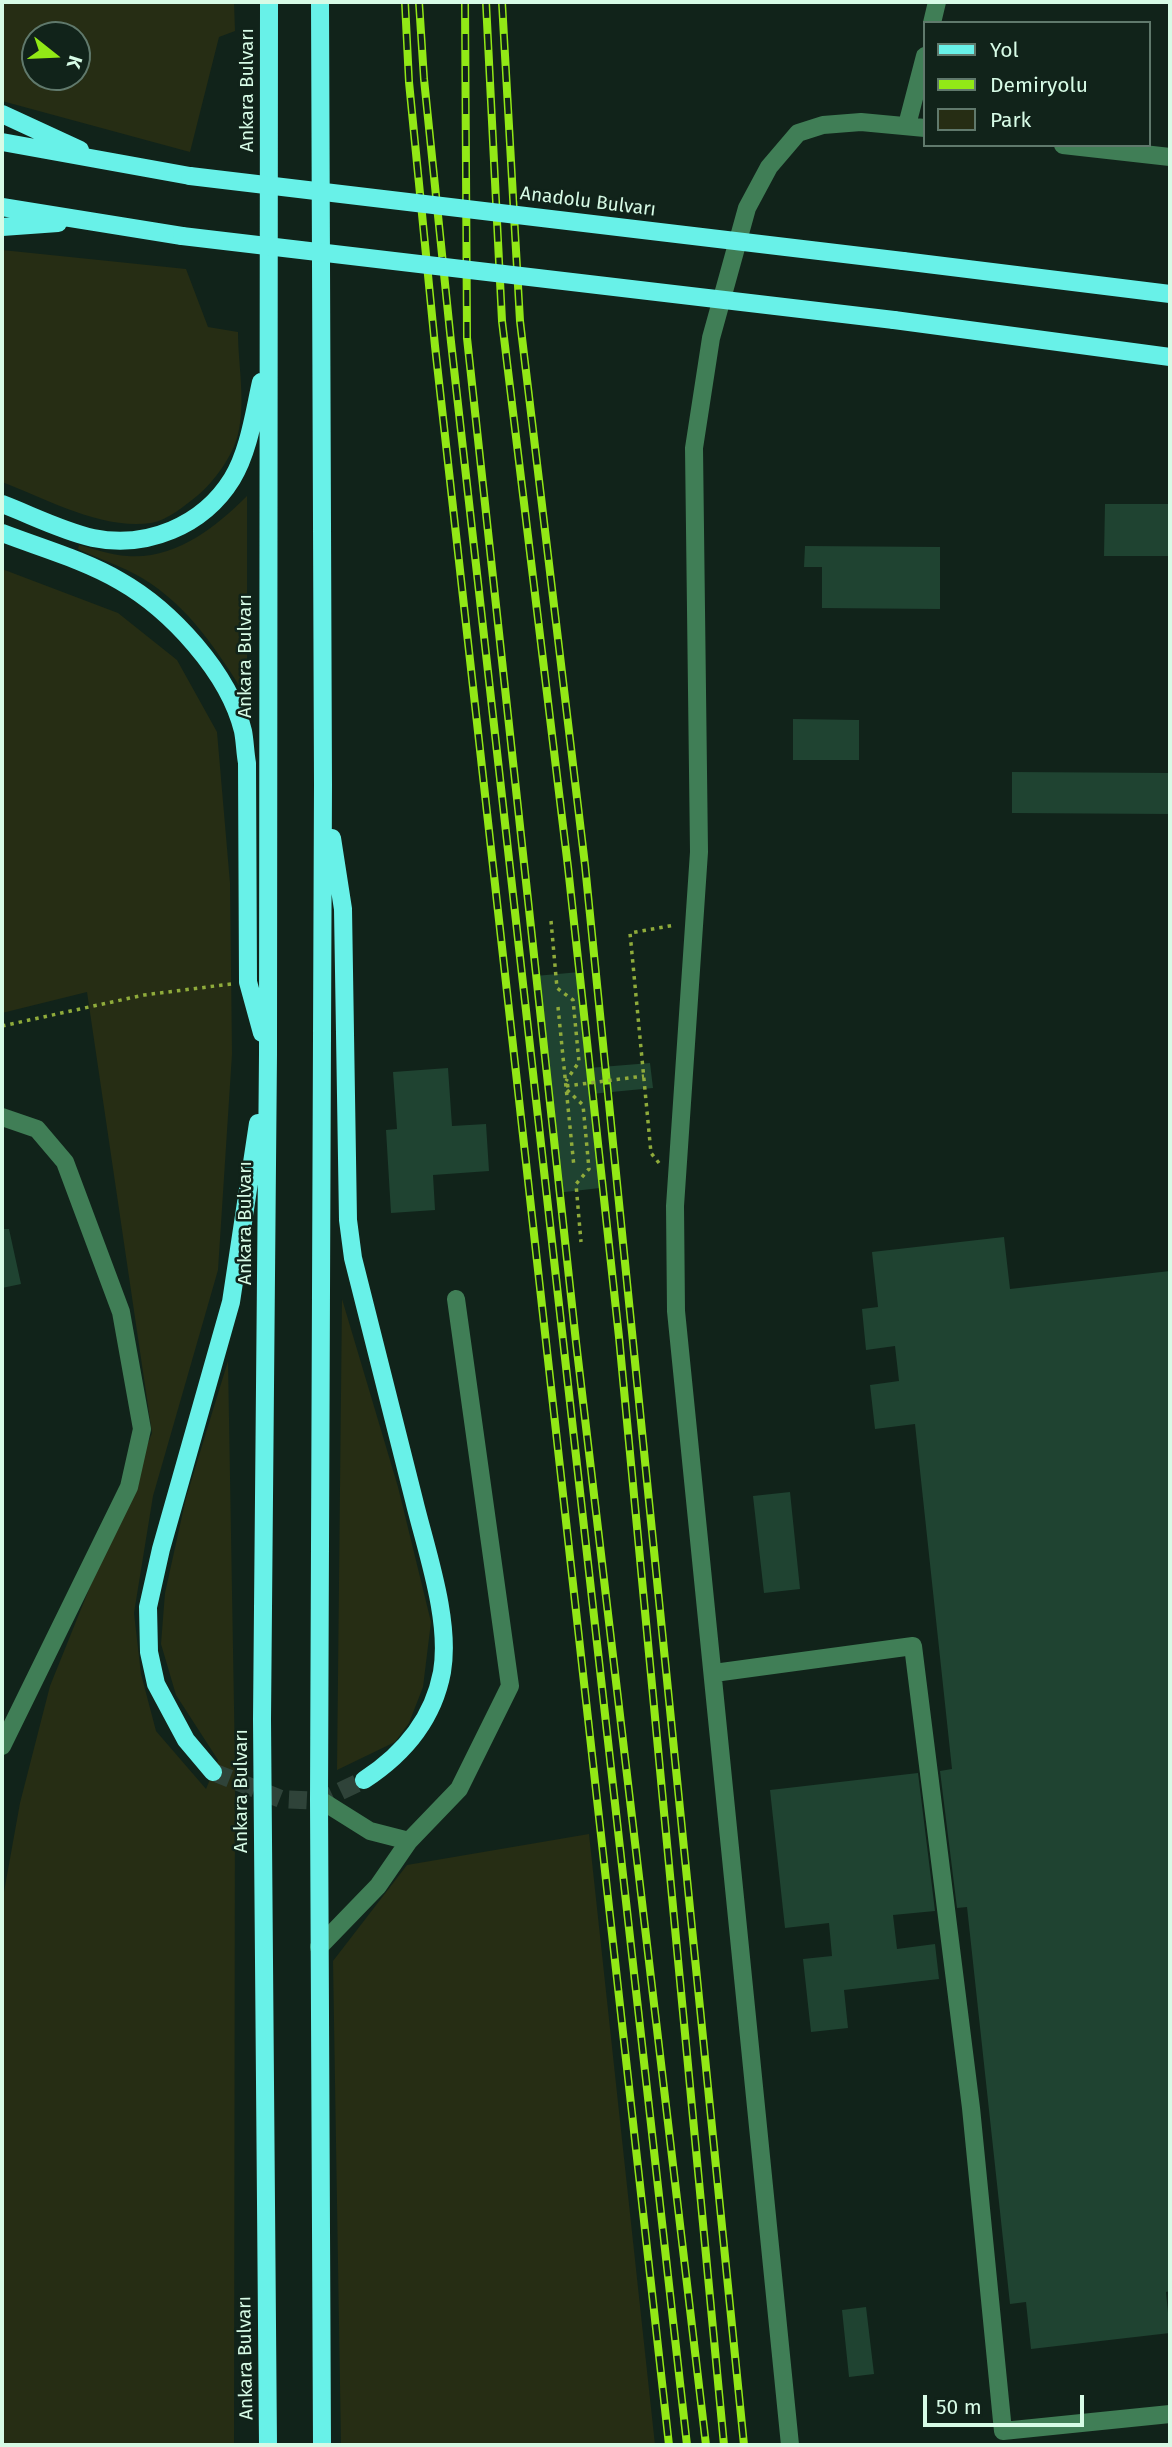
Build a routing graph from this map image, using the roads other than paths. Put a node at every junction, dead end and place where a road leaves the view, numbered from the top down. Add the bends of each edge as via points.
1 (258, 2) edge
2 (269, 2) edge
3 (320, 2) edge
4 (937, 2) edge
5 (932, 21) edge
6 (270, 44) junction
7 (923, 72) edge
8 (2, 114) edge
9 (916, 126) edge
10 (2, 142) edge
11 (1079, 147) edge
12 (1170, 158) edge
13 (109, 163) junction
14 (2, 207) edge
15 (86, 221) junction
16 (2, 227) edge
17 (1170, 293) edge
18 (268, 354) junction
19 (1170, 357) edge
20 (2, 504) edge
21 (2, 533) edge
22 (323, 784) junction
23 (268, 1054) junction
24 (2, 1117) edge
25 (456, 1299) dead end
26 (714, 1673) junction
27 (2, 1746) edge
28 (213, 1772) tunnel mouth
29 (364, 1780) tunnel mouth
30 (318, 1799) junction
31 (409, 1841) junction
32 (319, 1947) junction
33 (1170, 2414) edge
34 (268, 2445) edge
35 (322, 2445) edge
36 (790, 2445) edge

1 - 6 main road
2 - 6 main road, Ankara Bulvarı
3 - 22 main road
4 - 5 street
6 - 18 main road, Ankara Bulvarı
7 - 9 street
8 - 13 main road
9 - 26 street via 823,125 798,133 769,167 747,208 711,338 694,448 699,852 675,1206 676,1311
10 - 13 main road, Anadolu Bulvarı
11 - 12 street
13 - 17 main road, Anadolu Bulvarı, bridge
14 - 15 main road
15 - 16 main road
15 - 19 main road, bridge
18 - 20 main road via 233,478 218,499 190,523 141,540 92,538
18 - 23 main road, Ankara Bulvarı
21 - 23 main road via 121,581 163,612 211,666 231,701 243,730 247,763 248,982
22 - 29 main road via 343,909 348,1220 353,1258 430,1567 443,1644 442,1670 428,1714 402,1751
22 - 30 main road
23 - 28 main road via 231,1301 148,1607 149,1652 156,1684 186,1740
23 - 34 main road, Ankara Bulvarı via 262,1719
24 - 27 street via 37,1129 65,1162 121,1312 142,1429 129,1487
25 - 31 street via 510,1686 459,1789
26 - 33 street via 913,1646 971,2108 1003,2431
26 - 36 street
30 - 31 street via 370,1831
30 - 32 main road
31 - 32 street via 378,1886
32 - 35 main road

